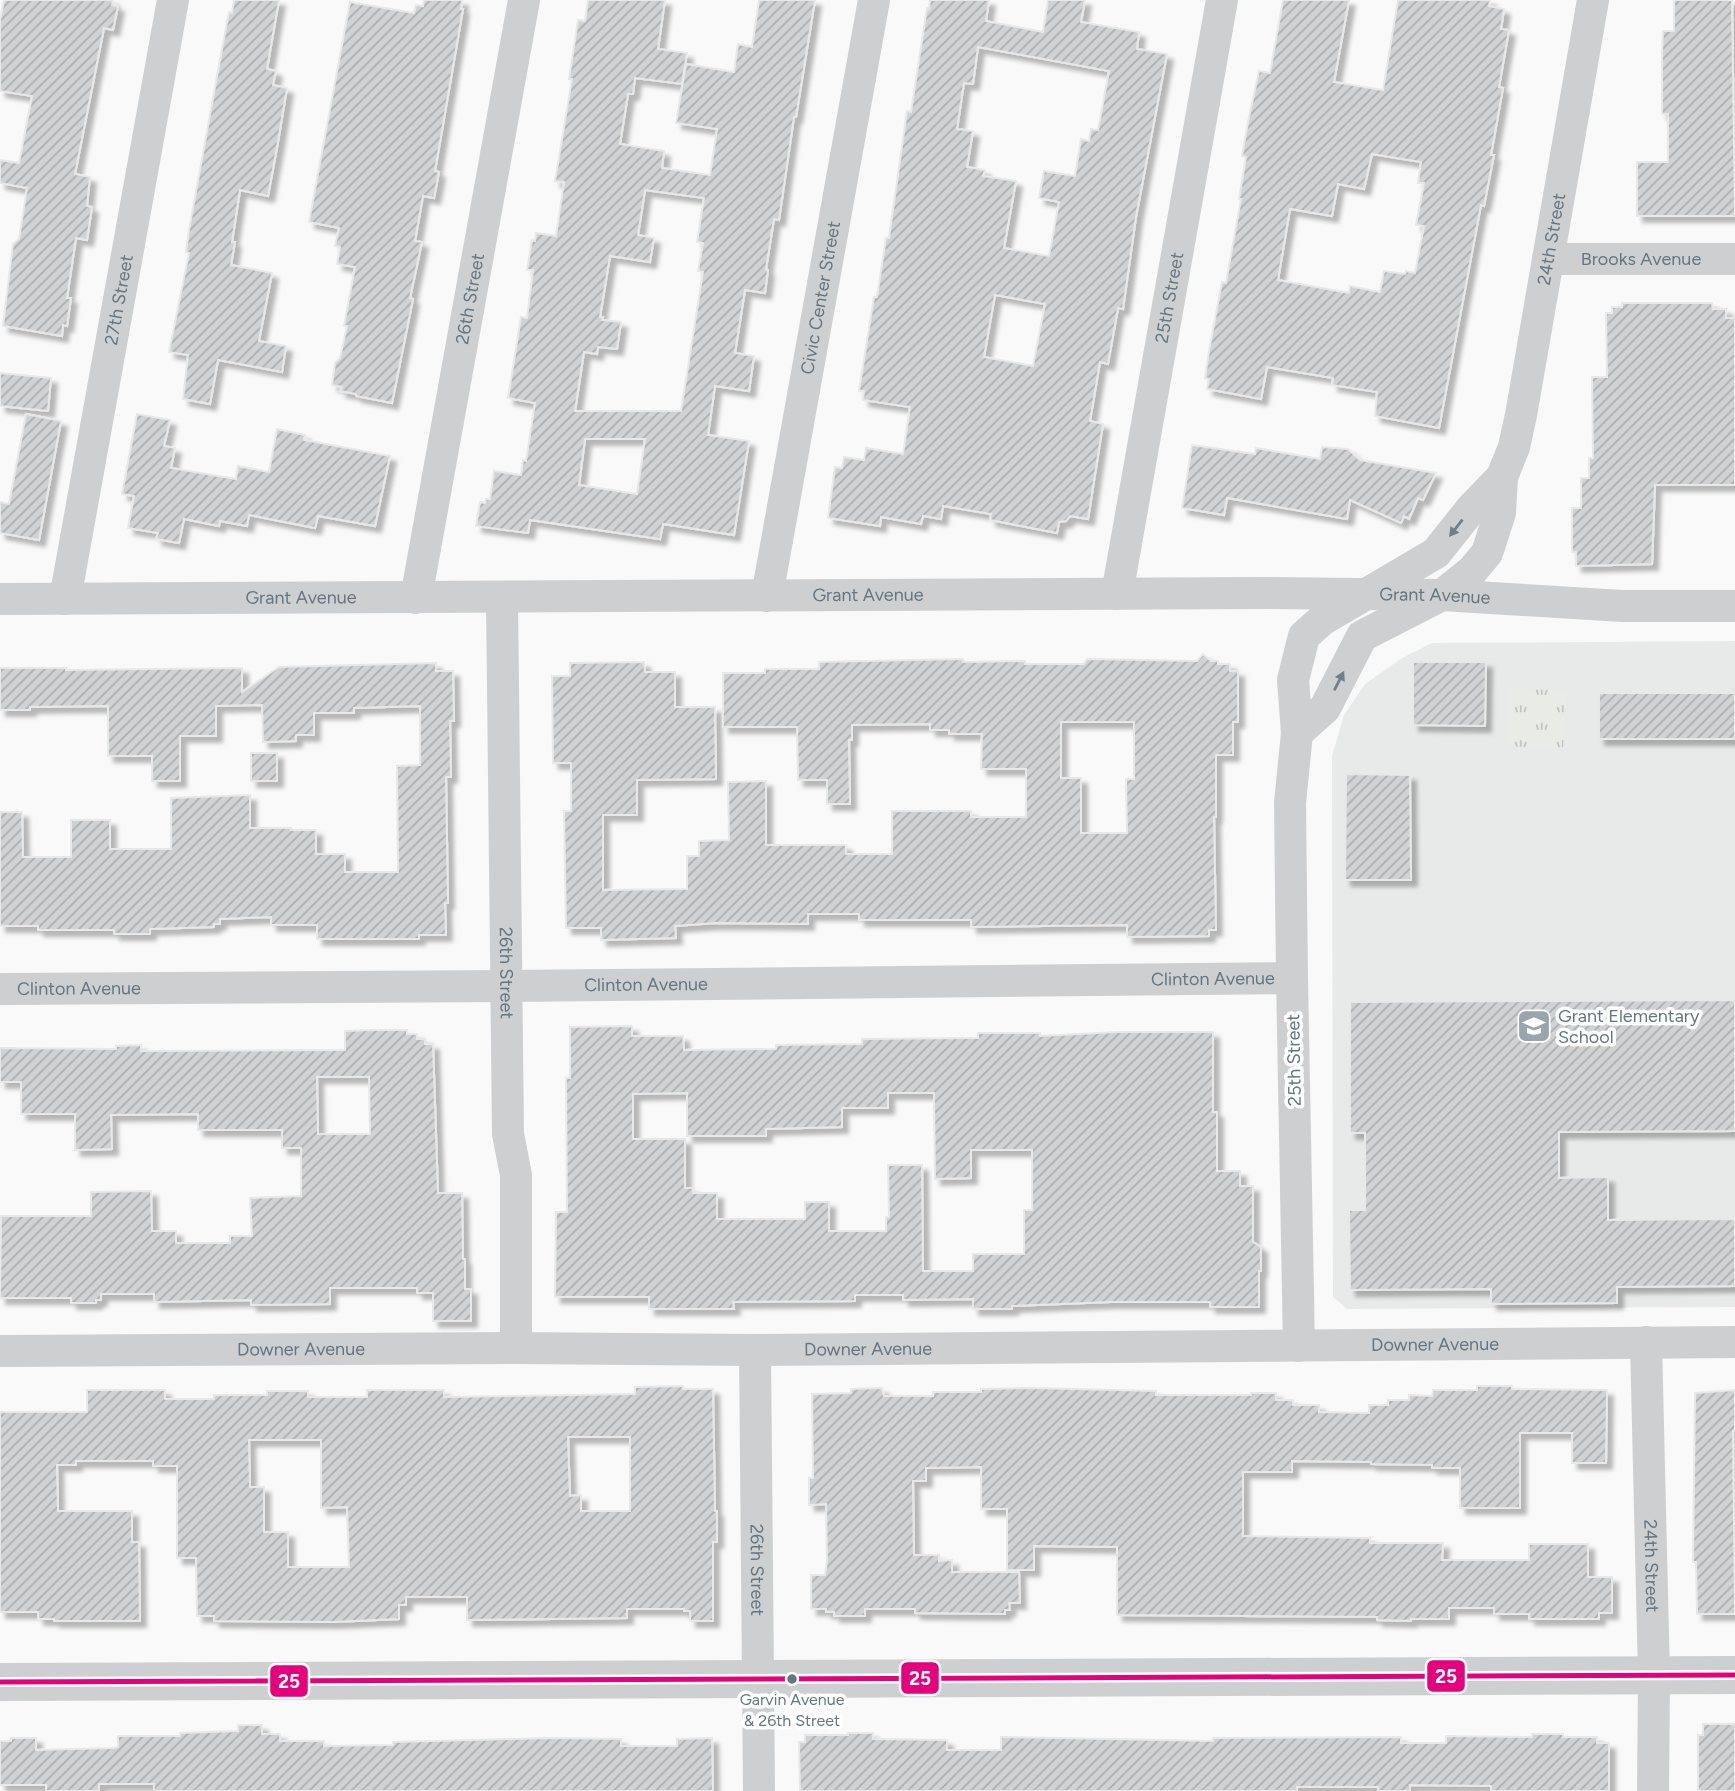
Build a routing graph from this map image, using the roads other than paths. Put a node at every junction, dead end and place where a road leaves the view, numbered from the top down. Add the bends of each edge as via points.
1 (173, 0) edge
2 (524, 0) edge
3 (874, 0) edge
4 (1222, 0) edge
5 (1593, 0) edge
6 (1735, 258) edge
7 (1548, 259) junction
8 (1502, 477) junction
9 (1117, 594) junction
10 (1364, 594) junction
11 (1442, 595) junction
12 (767, 596) junction
13 (502, 597) junction
14 (416, 598) junction
15 (0, 599) edge
16 (65, 599) junction
17 (1735, 606) edge
18 (1297, 733) junction
19 (1292, 978) junction
20 (508, 986) junction
21 (0, 989) edge
22 (1646, 1342) junction
23 (1735, 1342) edge
24 (1299, 1346) junction
25 (516, 1348) junction
26 (755, 1350) junction
27 (0, 1351) edge
28 (1735, 1675) edge
29 (1654, 1676) junction
30 (760, 1679) junction
31 (0, 1682) edge
32 (759, 1791) edge
33 (1653, 1791) edge

1 - 16 street, 27th Street
2 - 14 street, 26th Street
3 - 12 street, Civic Center Street
4 - 9 street, 25th Street
5 - 7 street, 24th Street
6 - 7 street, Brooks Avenue
7 - 8 street, 24th Street via 1521,415
8 -> 10 street, 24th Street via 1436,553
8 - 11 street, 24th Street via 1500,513 1487,553
9 - 10 street, Grant Avenue
9 - 12 street, Grant Avenue
10 - 11 street, Grant Avenue
10 - 18 street, 25th Street via 1304,636 1293,680
11 - 17 street, Grant Avenue via 1623,606
18 -> 11 street via 1325,708 1362,636
12 - 13 street, Grant Avenue
13 - 14 street, Grant Avenue
13 - 20 street, 26th Street
14 - 16 street, Grant Avenue
15 - 16 street, Grant Avenue
18 - 19 street, 25th Street via 1290,803
19 - 20 street, Clinton Avenue
19 - 24 street, 25th Street
20 - 21 street, Clinton Avenue
20 - 25 street, 26th Street via 508,1134 516,1175
22 - 23 street, Downer Avenue
22 - 24 street, Downer Avenue
22 - 29 street, 24th Street
24 - 26 street, Downer Avenue
25 - 26 street, Downer Avenue
25 - 27 street, Downer Avenue
26 - 30 street, 26th Street
28 - 29 street
29 - 30 street
29 - 33 street, 24th Street
30 - 31 street
30 - 32 street, 26th Street

